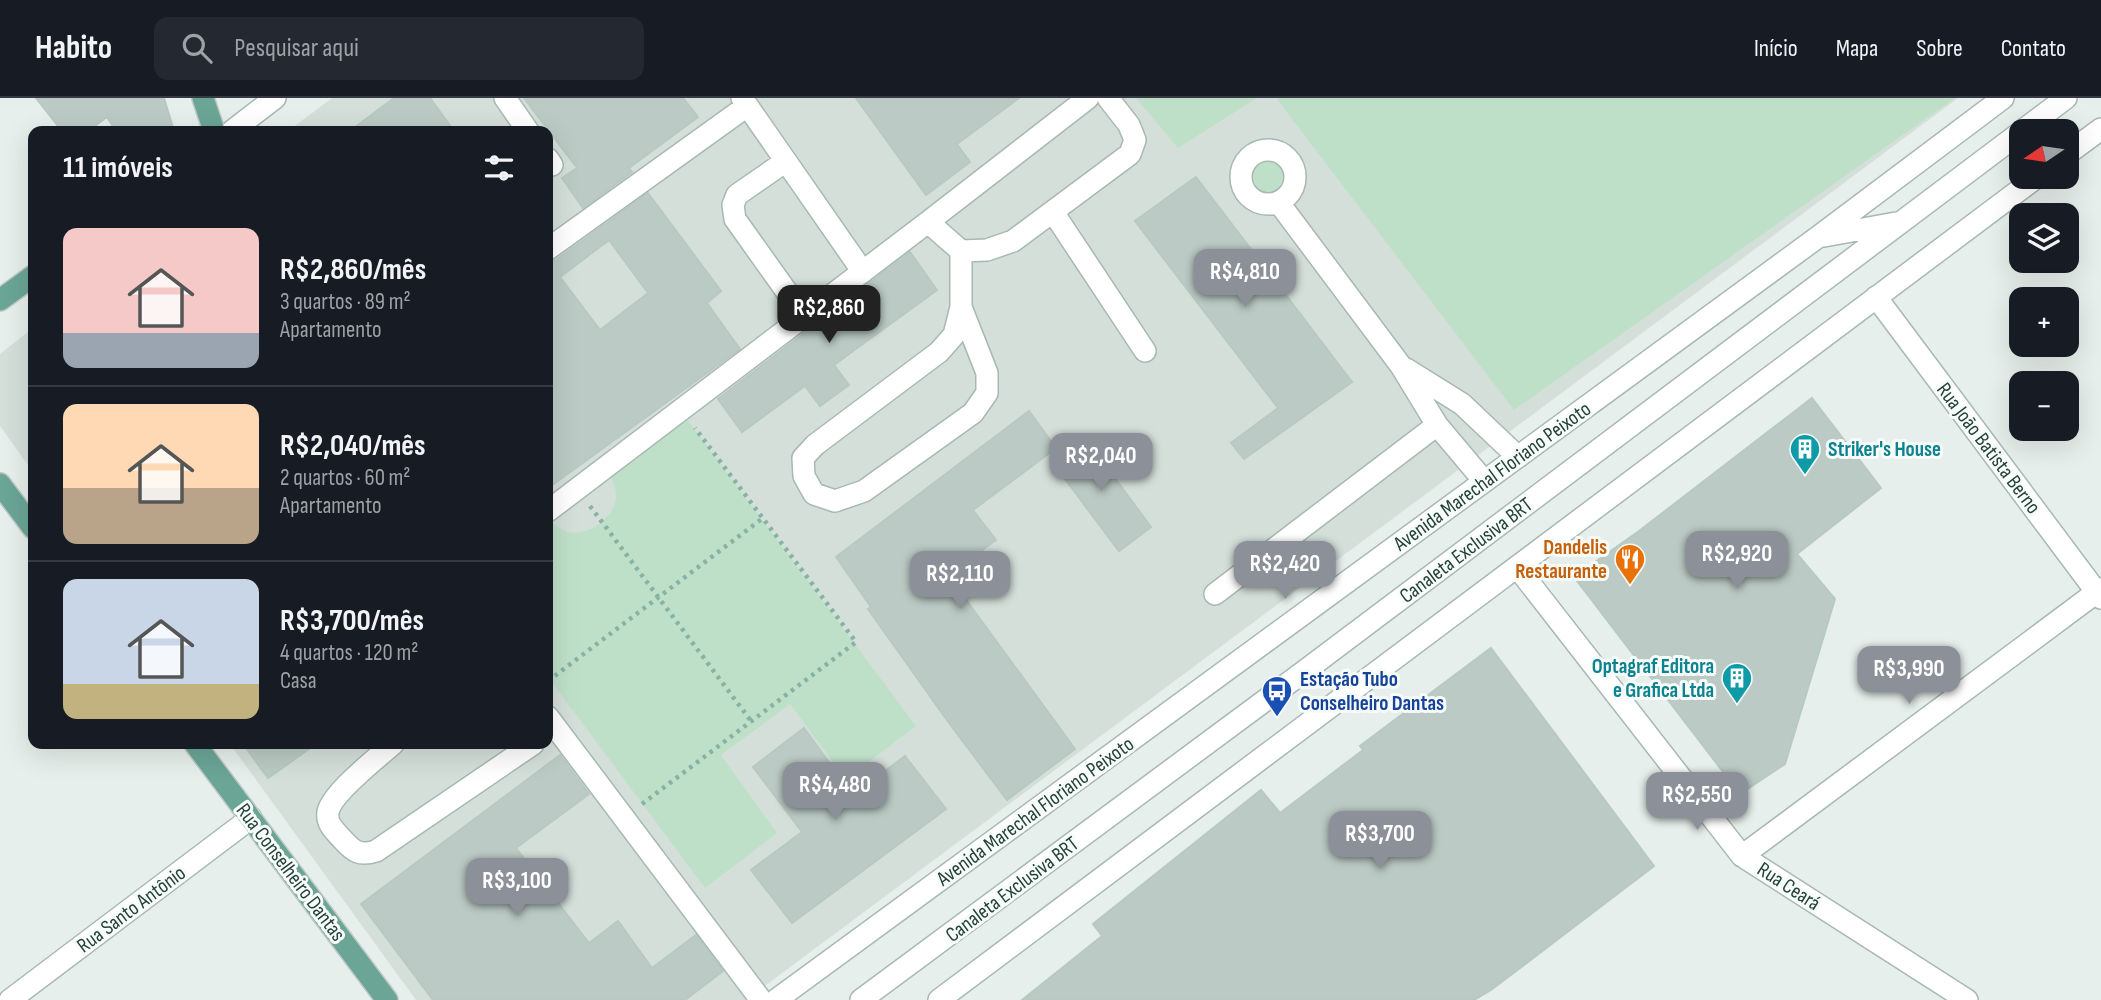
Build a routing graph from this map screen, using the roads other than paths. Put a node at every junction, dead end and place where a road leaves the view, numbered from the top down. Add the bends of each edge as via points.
1 (203, 98) edge
2 (275, 98) edge
3 (505, 98) edge
4 (1088, 98) edge
5 (1108, 98) edge
6 (2003, 98) edge
7 (2066, 98) edge
8 (744, 102) edge
9 (2038, 119) edge
10 (212, 126) edge
11 (239, 126) edge
12 (525, 126) edge
13 (2101, 129) edge
14 (2009, 141) edge
15 (2079, 146) edge
16 (786, 161) junction
17 (2021, 189) edge
18 (1279, 203) dead end
19 (1053, 212) junction
20 (928, 222) junction
21 (1901, 222) junction
22 (1818, 237) junction
23 (553, 245) edge
24 (961, 251) junction
25 (863, 272) junction
26 (28, 280) edge
27 (1876, 298) junction
28 (0, 300) edge
29 (961, 307) junction
30 (804, 316) junction
31 (1145, 351) dead end
32 (1401, 366) junction
33 (1437, 425) junction
34 (1518, 457) junction
35 (1484, 481) junction
36 (0, 484) edge
37 (553, 507) edge
38 (28, 521) edge
39 (1517, 567) junction
40 (2100, 593) edge
41 (1215, 594) dead end
42 (553, 730) edge
43 (199, 749) edge
44 (388, 749) edge
45 (526, 749) edge
46 (251, 818) junction
47 (1742, 856) junction
48 (10, 1000) edge
49 (387, 1000) edge
50 (761, 1000) edge
51 (776, 1000) edge
52 (861, 1000) edge
53 (939, 1000) edge
54 (1967, 1000) edge

1 - 10 main road
2 - 11 street
3 - 12 street
4 - 20 street
5 - 19 street via 1135,140 1130,154
6 - 22 street, Avenida Marechal Floriano Peixoto
7 - 9 street, Canaleta Exclusiva BRT
8 - 16 street
8 - 23 street
13 - 15 street
14 - 21 street, Canaleta Exclusiva BRT
16 - 25 street
16 - 30 street via 737,195 733,205 735,219
17 - 27 street
18 - 32 street
19 - 24 street via 1013,241 987,250
19 - 31 street
20 - 24 street
20 - 25 street
21 - 22 street, Canaleta Exclusiva BRT
21 - 52 street, Canaleta Exclusiva BRT
22 - 34 street, Avenida Marechal Floriano Peixoto
24 - 29 street
25 - 30 street
26 - 28 main road
27 - 39 street
27 - 40 street, Rua João Batista Berno
29 - 29 street via 954,335 939,352 803,458 804,476 814,494 835,501 864,491 973,413 987,393 987,373
30 - 37 street
32 - 33 street
32 - 34 street via 1462,404
33 - 35 street
33 - 41 street
34 - 35 street, Avenida Marechal Floriano Peixoto
35 - 51 street, Avenida Marechal Floriano Peixoto
36 - 38 main road
39 - 47 street, Rua Ceará
39 - 53 street
40 - 47 street
42 - 50 street
43 - 46 main road, Rua Conselheiro Dantas
44 - 45 street via 333,799 328,813 330,826 353,850 366,854
46 - 48 street, Rua Santo Antônio
46 - 49 main road, Rua Conselheiro Dantas
47 - 54 street, Rua Ceará

